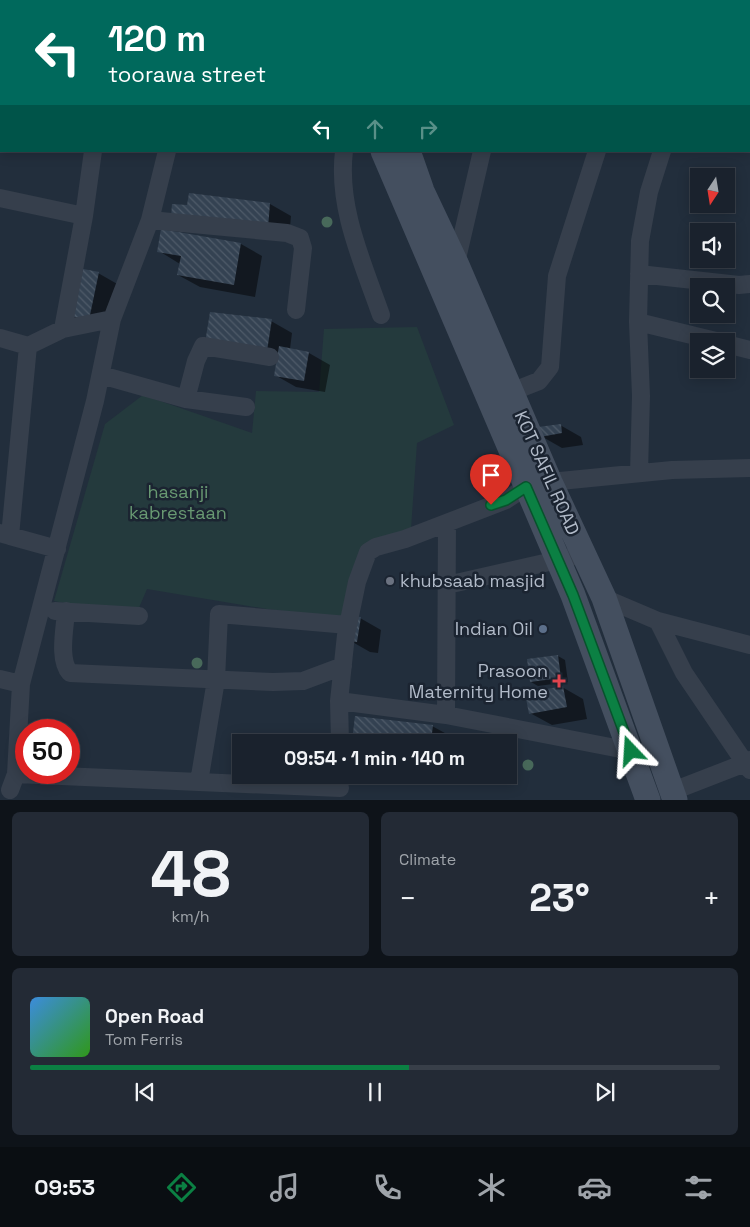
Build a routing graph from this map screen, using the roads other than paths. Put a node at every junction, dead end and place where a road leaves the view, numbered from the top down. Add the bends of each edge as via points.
1 (93, 152) edge
2 (167, 152) edge
3 (344, 152) edge
4 (383, 152) edge
5 (408, 152) edge
6 (482, 152) edge
7 (597, 152) edge
8 (662, 152) edge
9 (0, 198) edge
10 (84, 216) junction
11 (150, 220) junction
12 (456, 263) junction
13 (638, 274) junction
14 (750, 284) edge
15 (296, 310) dead end
16 (381, 315) dead end
17 (112, 319) junction
18 (638, 322) junction
19 (63, 329) junction
20 (690, 335) edge
21 (0, 338) edge
22 (28, 346) junction
23 (735, 346) edge
24 (750, 350) edge
25 (270, 357) dead end
26 (100, 375) junction
27 (511, 392) junction
28 (186, 399) junction
29 (246, 407) dead end
30 (750, 468) edge
31 (639, 473) junction
32 (550, 482) junction
33 (526, 487) junction
34 (446, 523) junction
35 (5, 535) edge
36 (57, 549) junction
37 (584, 554) junction
38 (558, 559) junction
39 (447, 585) junction
40 (604, 598) junction
41 (40, 610) junction
42 (66, 611) junction
43 (139, 616) dead end
44 (658, 620) junction
45 (348, 625) junction
46 (750, 646) edge
47 (343, 666) junction
48 (0, 679) edge
49 (216, 680) junction
50 (21, 684) junction
51 (339, 701) junction
52 (446, 716) junction
53 (19, 719) edge
54 (340, 734) edge
55 (631, 751) junction
56 (748, 764) edge
57 (15, 776) edge
58 (80, 777) edge
59 (199, 782) junction
60 (340, 788) edge
61 (8, 792) edge
62 (674, 795) edge
63 (648, 800) edge

1 - 10 street
2 - 11 street
3 - 16 street via 345,198 351,226
4 - 33 main road, KOT SAFIL ROAD
5 - 12 main road, KOT SAFIL ROAD via 422,191
6 - 12 street
7 - 27 street via 557,276 550,367 539,381
8 - 13 street via 641,226
9 - 10 street
10 - 19 street
11 - 15 street via 287,233 300,238 302,248
11 - 17 street
12 - 27 main road, KOT SAFIL ROAD
13 - 14 street
13 - 18 street
17 - 19 street
17 - 26 street
18 - 20 street
18 - 31 street via 641,396
19 - 22 street
21 - 22 street
22 - 35 street
23 - 24 street
25 - 28 street via 203,346
26 - 28 street
26 - 36 street
27 - 32 main road, KOT SAFIL ROAD
28 - 29 street
30 - 31 street
31 - 32 street
32 - 33 street
32 - 37 main road, KOT SAFIL ROAD
33 - 34 street via 506,500
33 - 38 main road, KOT SAFIL ROAD
34 - 39 street
34 - 45 street via 368,552 357,582
35 - 36 street
36 - 41 street
37 - 38 street
37 - 40 main road, KOT SAFIL ROAD
38 - 39 street
38 - 55 main road, KOT SAFIL ROAD
39 - 52 street
40 - 44 street
40 - 62 main road, KOT SAFIL ROAD
41 - 42 street
41 - 50 street
42 - 43 street
42 - 49 street via 64,658 70,673
44 - 46 street
44 - 56 street via 684,673
45 - 47 street
45 - 49 street via 219,614
47 - 49 street via 303,681
47 - 51 street
48 - 50 street
49 - 59 street
50 - 53 street
51 - 52 street
51 - 54 street
52 - 55 street
55 - 63 main road, KOT SAFIL ROAD
56 - 62 street
57 - 61 street
58 - 59 street
59 - 60 street

